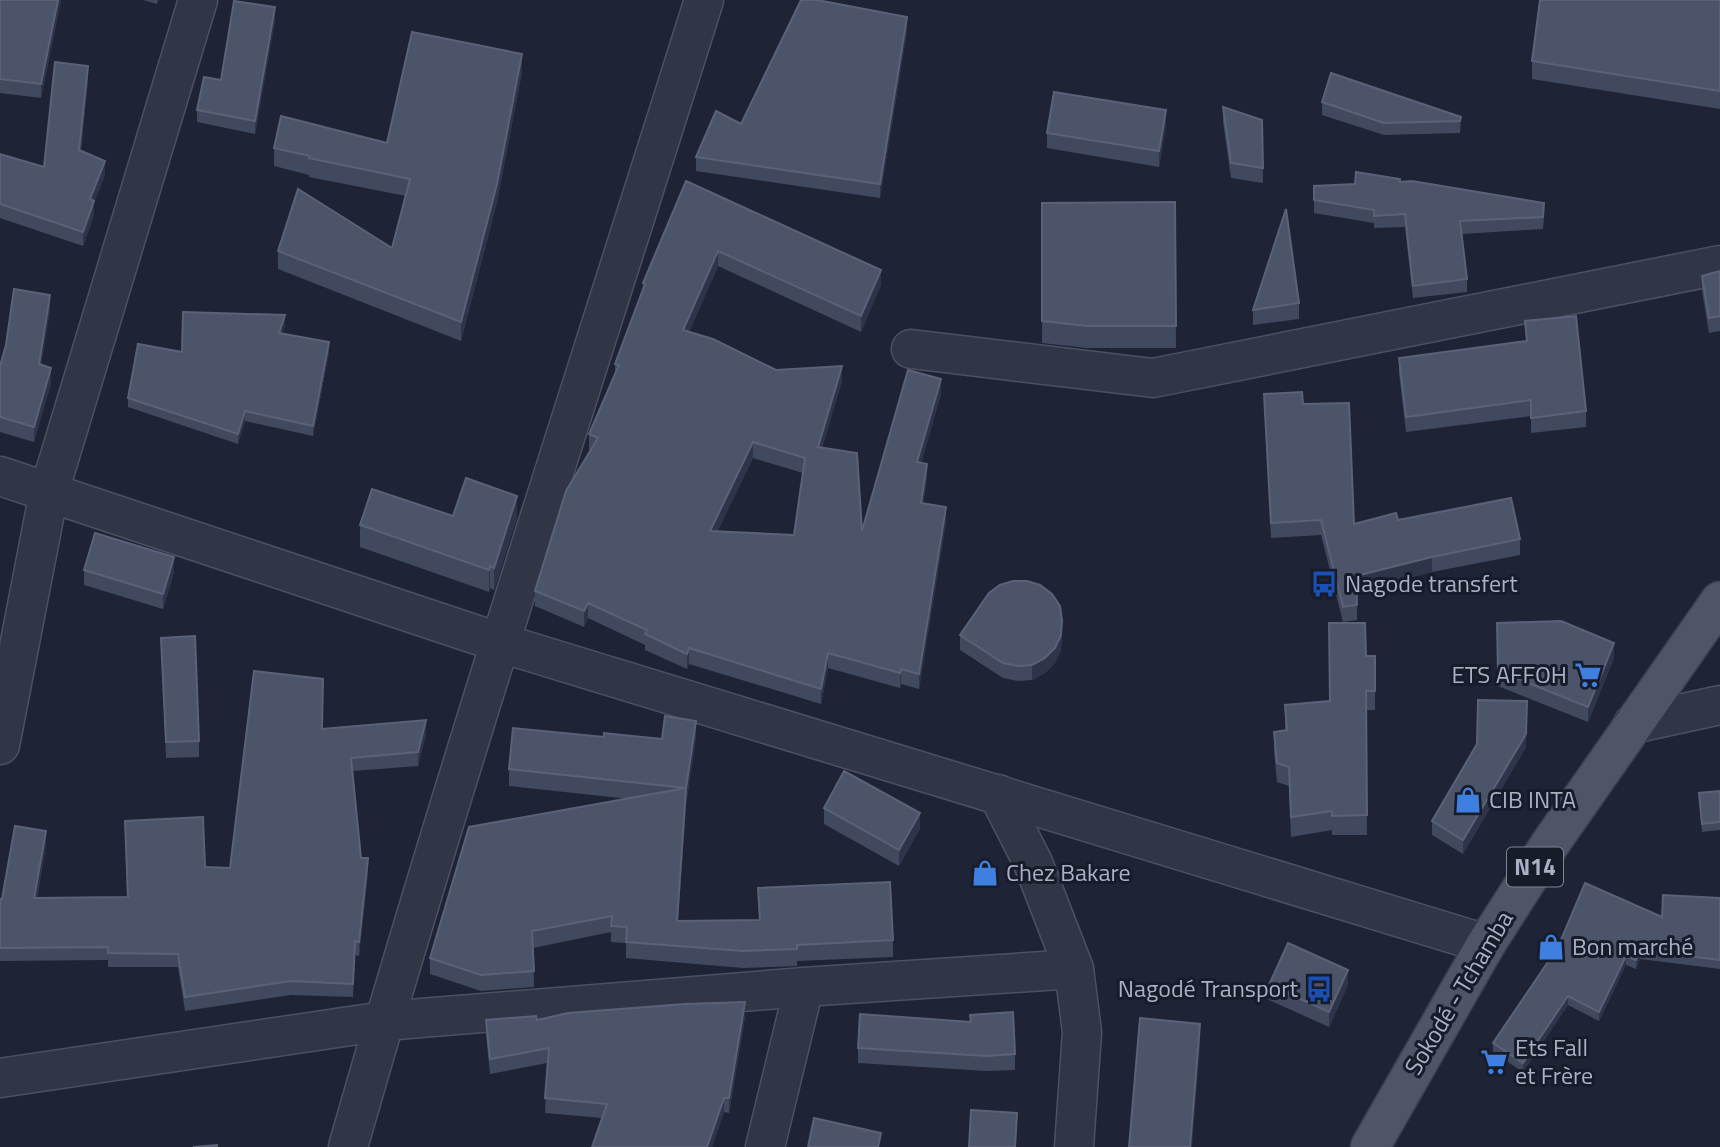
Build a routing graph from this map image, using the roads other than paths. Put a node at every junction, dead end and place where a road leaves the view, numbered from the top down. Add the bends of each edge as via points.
1 (198, 0) edge
2 (704, 0) edge
3 (1720, 265) edge
4 (911, 349) dead end
5 (0, 476) edge
6 (49, 492) junction
7 (1720, 601) edge
8 (501, 643) junction
9 (1720, 705) edge
10 (1633, 724) junction
11 (0, 745) edge
12 (998, 794) junction
13 (1486, 944) junction
14 (1074, 969) junction
15 (804, 987) junction
16 (384, 1021) junction
17 (0, 1077) edge
18 (348, 1147) edge
19 (765, 1147) edge
20 (1074, 1147) edge
21 (1370, 1147) edge

1 - 6 street
2 - 8 street
3 - 4 street via 1153,378
5 - 6 street
6 - 8 street
6 - 11 street
7 - 10 main road, Sokodé - Tchamba / N14
8 - 12 street
8 - 16 street
9 - 10 street
10 - 13 main road, Sokodé - Tchamba / N14
12 - 13 street
12 - 14 street via 1032,863
13 - 21 main road, Sokodé - Tchamba / N14
14 - 15 street
14 - 20 street via 1082,1032
15 - 16 street
15 - 19 street
16 - 17 street
16 - 18 street

